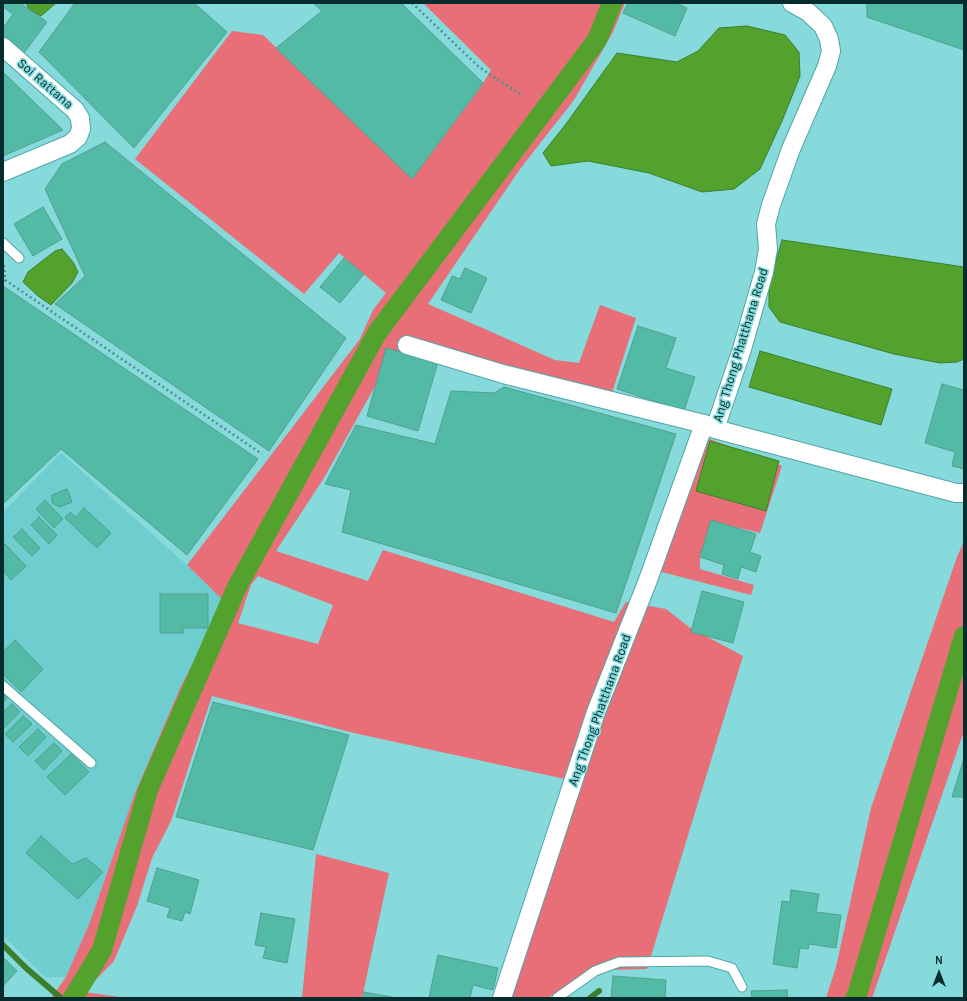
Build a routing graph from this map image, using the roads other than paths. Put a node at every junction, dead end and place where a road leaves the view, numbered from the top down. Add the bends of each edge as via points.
1 (792, 3) edge
2 (3, 47) edge
3 (3, 172) edge
4 (5, 245) edge
5 (19, 258) dead end
6 (407, 345) dead end
7 (709, 427) junction
8 (964, 493) edge
9 (3, 686) edge
10 (91, 763) dead end
11 (742, 987) dead end
12 (502, 998) edge
13 (557, 998) edge

1 - 7 street, Ang Thong Phatthana Road via 808,12 823,26 831,51 771,204 766,224 768,249 764,272 742,349
2 - 3 street, Soi Rattana via 75,110 80,118 81,129 78,137 70,144
4 - 5 lane
6 - 7 street, Ang Thong Phatthana Road via 503,374
7 - 8 street, Ang Thong Phatthana Road via 956,493
7 - 12 street, Ang Thong Phatthana Road via 596,712
9 - 10 lane
11 - 13 lane via 732,968 708,961 618,962 595,971

